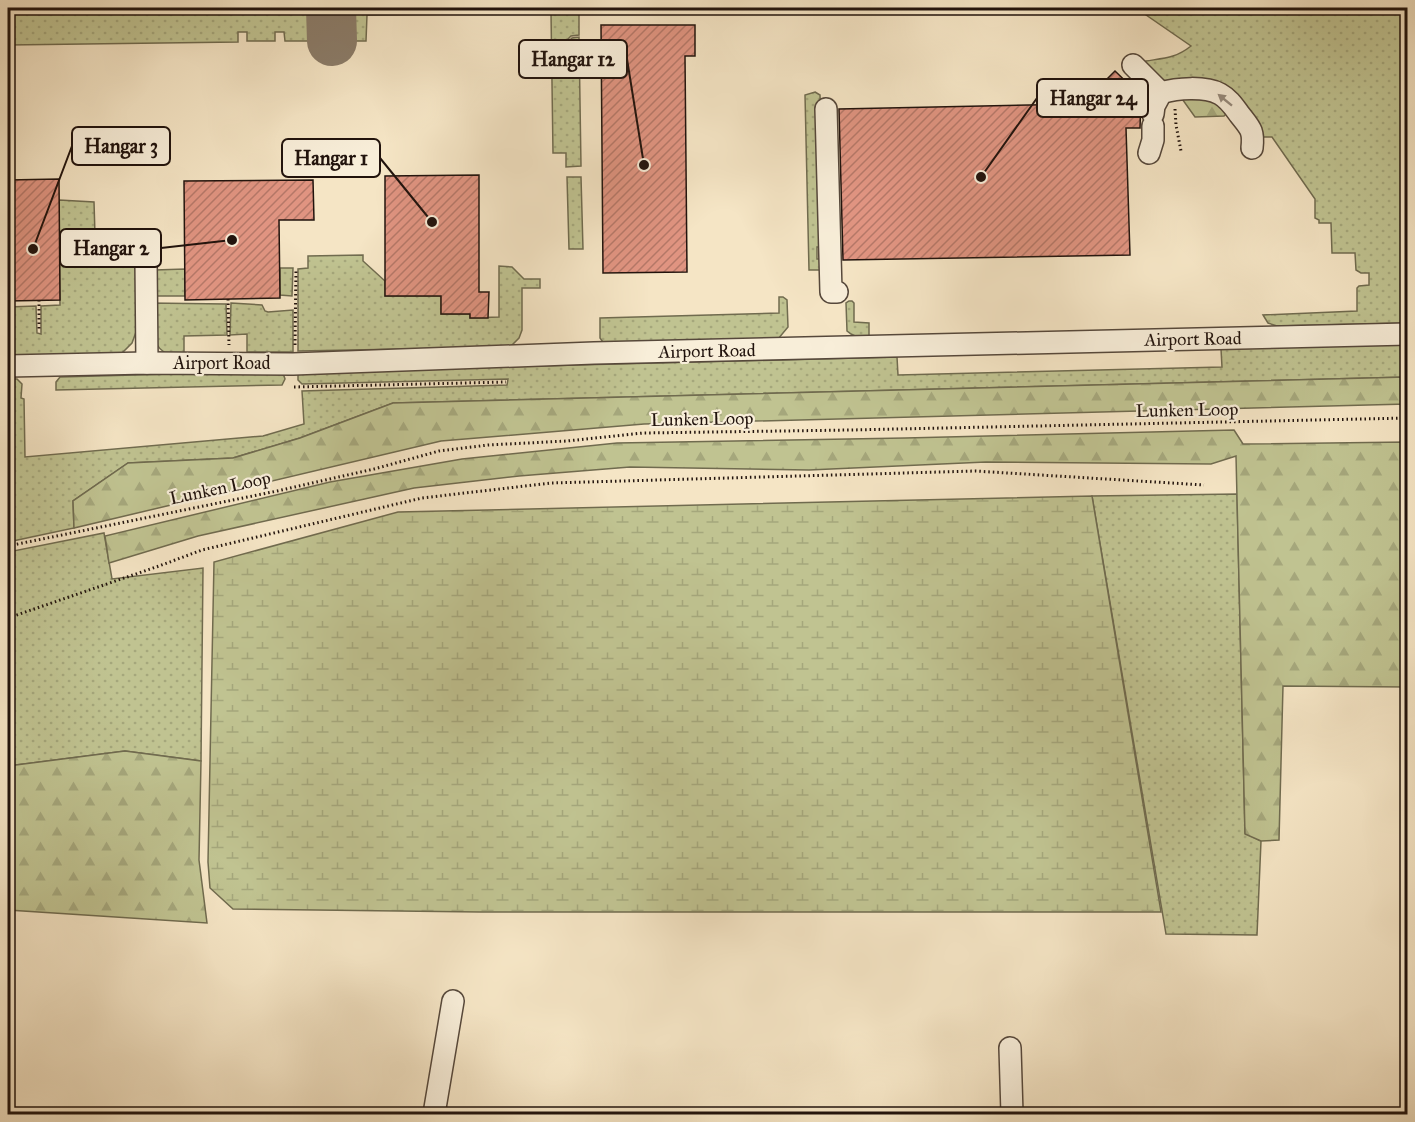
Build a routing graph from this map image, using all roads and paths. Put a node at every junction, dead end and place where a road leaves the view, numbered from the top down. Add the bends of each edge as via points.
1 (1133, 65) dead end
2 (1161, 93) junction
3 (826, 109) dead end
4 (1176, 124) dead end
5 (1252, 148) dead end
6 (1181, 151) dead end
7 (1149, 153) dead end
8 (146, 261) dead end
9 (296, 269) dead end
10 (837, 292) dead end
11 (228, 299) dead end
12 (39, 300) dead end
13 (39, 331) dead end
14 (1407, 334) edge
15 (229, 336) dead end
16 (295, 350) dead end
17 (147, 363) junction
18 (8, 366) edge
19 (506, 382) dead end
20 (294, 387) dead end
21 (1407, 418) edge
22 (1204, 485) dead end
23 (8, 546) edge
24 (8, 618) edge
25 (453, 1001) dead end
26 (1010, 1048) dead end
27 (434, 1114) edge
28 (1012, 1114) edge

1 - 2 lane
5 -> 2 lane via 1250,129 1220,94 1205,89
2 - 7 lane via 1154,106
3 - 10 lane via 831,292
4 - 6 path
8 - 17 lane
9 - 16 path
11 - 15 path
12 - 13 path
14 - 17 lane, Airport Road via 293,364
17 - 18 lane, Airport Road
19 - 20 path
21 - 23 path, Lunken Loop via 643,433 488,446 439,451 298,486
22 - 24 path via 975,471 551,483 422,498 202,549
25 - 27 lane
26 - 28 lane

